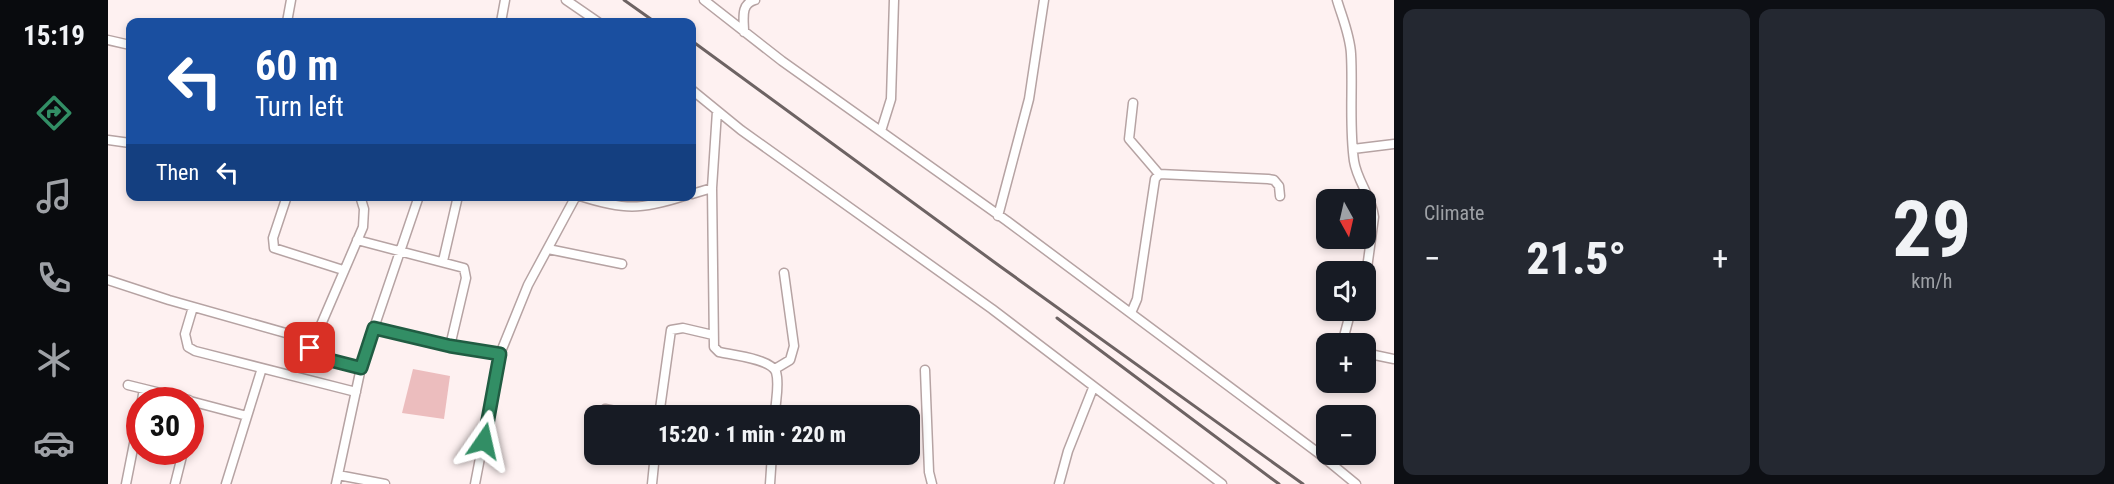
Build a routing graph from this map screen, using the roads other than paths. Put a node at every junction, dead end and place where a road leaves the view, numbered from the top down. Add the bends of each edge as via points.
1 (291, 0) edge
2 (505, 0) edge
3 (566, 0) edge
4 (704, 0) edge
5 (755, 0) edge
6 (894, 0) edge
7 (1044, 0) edge
8 (1337, 0) edge
9 (288, 18) edge
10 (502, 18) edge
11 (592, 18) edge
12 (744, 32) junction
13 (108, 40) edge
14 (126, 44) edge
15 (696, 93) edge
16 (1133, 103) dead end
17 (717, 111) junction
18 (880, 132) junction
19 (108, 140) edge
20 (126, 142) edge
21 (1394, 144) edge
22 (1353, 149) junction
23 (1159, 174) junction
24 (712, 188) junction
25 (696, 193) edge
26 (1280, 196) dead end
27 (286, 201) edge
28 (362, 201) edge
29 (417, 201) edge
30 (457, 201) edge
31 (575, 201) edge
32 (596, 201) edge
33 (669, 201) edge
34 (998, 216) junction
35 (357, 240) junction
36 (548, 249) junction
37 (400, 251) junction
38 (442, 261) junction
39 (1368, 261) edge
40 (622, 264) dead end
41 (343, 270) junction
42 (784, 273) dead end
43 (108, 280) edge
44 (193, 308) junction
45 (1131, 313) junction
46 (374, 328) junction
47 (712, 335) junction
48 (314, 341) junction
49 (450, 346) junction
50 (500, 354) junction
51 (1376, 355) edge
52 (1394, 358) edge
53 (262, 368) junction
54 (361, 368) junction
55 (775, 369) junction
56 (925, 370) dead end
57 (128, 385) dead end
58 (136, 387) edge
59 (1093, 388) junction
60 (356, 392) junction
61 (204, 404) edge
62 (661, 405) edge
63 (775, 405) edge
64 (247, 416) junction
65 (130, 465) edge
66 (180, 465) edge
67 (654, 465) edge
68 (771, 465) edge
69 (337, 480) edge
70 (126, 484) edge
71 (175, 484) edge
72 (226, 484) edge
73 (385, 484) edge
74 (475, 484) edge
75 (651, 484) edge
76 (770, 484) edge
77 (932, 484) edge
78 (1059, 484) edge
79 (1222, 484) edge
80 (1356, 484) edge

1 - 9 street
2 - 10 street
3 - 11 street
4 - 12 street
5 - 12 street via 744,8
6 - 18 street via 891,99
7 - 34 street via 1029,99
8 - 22 street via 1351,53
12 - 18 street
13 - 14 street
15 - 17 street
16 - 23 street via 1129,139
17 - 24 street
17 - 59 street via 992,309
18 - 34 street
19 - 20 street
21 - 22 street
22 - 39 street via 1354,163 1374,217
23 - 26 street via 1274,180
23 - 45 street via 1155,179 1137,299
24 - 25 street
24 - 47 street
27 - 41 street via 273,238 274,248
28 - 35 street via 363,227
29 - 37 street
30 - 38 street
31 - 36 street
32 - 33 street via 650,207
34 - 45 street
35 - 37 street
35 - 41 street
36 - 40 street
36 - 50 street via 528,285
37 - 38 street
37 - 46 street
38 - 49 street via 460,265 466,272
41 - 48 street
42 - 55 street via 794,346 789,360
43 - 44 street
44 - 48 street
44 - 53 street via 185,334 188,347
45 - 80 street
46 - 49 street
46 - 54 street
47 - 55 street via 719,352 768,363
47 - 62 street via 682,328 671,330
48 - 54 street via 310,353 314,356
49 - 50 street
50 - 74 street
51 - 52 street
53 - 60 street
53 - 64 street
54 - 60 street
55 - 63 street
56 - 77 street
57 - 58 street
59 - 78 street
59 - 79 street
60 - 69 street
61 - 64 street
64 - 72 street
65 - 70 street
66 - 71 street
67 - 75 street
68 - 76 street
69 - 73 street

